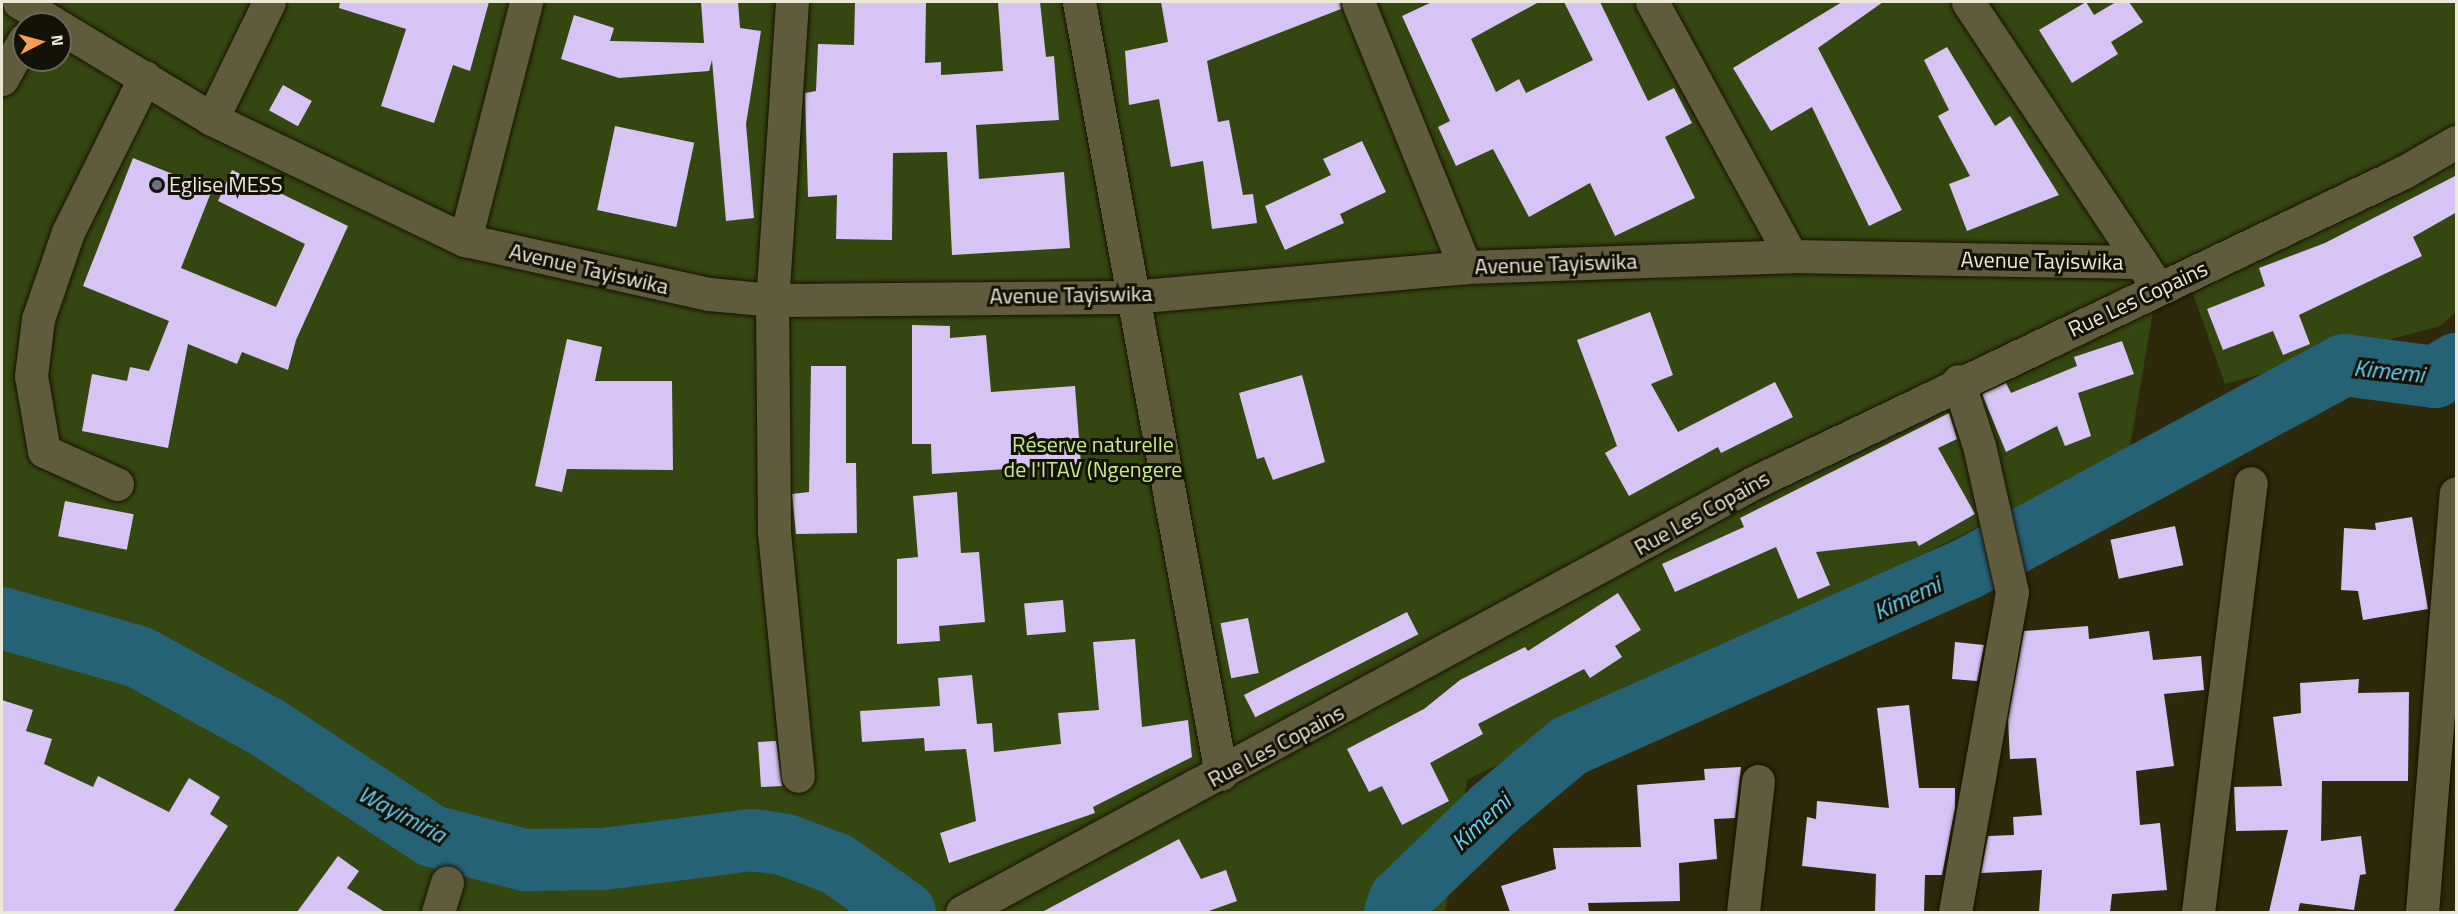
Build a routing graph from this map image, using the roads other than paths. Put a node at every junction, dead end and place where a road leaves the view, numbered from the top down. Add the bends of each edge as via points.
1 (269, 2) edge
2 (526, 2) edge
3 (792, 2) edge
4 (1079, 2) edge
5 (1358, 2) edge
6 (1652, 2) edge
7 (1968, 2) edge
8 (72, 39) edge
9 (12, 63) edge
10 (145, 77) junction
11 (2, 79) edge
12 (213, 119) junction
13 (2457, 142) edge
14 (465, 240) junction
15 (1791, 256) junction
16 (2141, 262) junction
17 (1465, 267) junction
18 (2160, 290) junction
19 (1131, 297) junction
20 (772, 300) junction
21 (1958, 381) junction
22 (2251, 483) dead end
23 (117, 484) dead end
24 (2457, 493) edge
25 (1221, 774) junction
26 (798, 776) dead end
27 (1758, 781) dead end
28 (962, 912) edge
29 (1743, 912) edge
30 (1955, 912) edge
31 (2198, 912) edge
32 (2422, 912) edge

1 - 12 street
2 - 14 street
3 - 20 street
4 - 19 street
5 - 17 street
6 - 15 street
7 - 16 street
8 - 10 street, Avenue Tayiswika
9 - 11 street
10 - 12 street, Avenue Tayiswika
10 - 23 street via 68,232 38,319 31,376 44,452
12 - 14 street, Avenue Tayiswika
13 - 18 street, Rue Les Copains
14 - 20 street, Avenue Tayiswika via 609,276
15 - 16 street, Avenue Tayiswika
15 - 17 street, Avenue Tayiswika
16 - 18 street
17 - 19 street, Avenue Tayiswika
18 - 21 street, Rue Les Copains
19 - 20 street, Avenue Tayiswika
19 - 25 street
20 - 26 street via 774,532
21 - 25 street, Rue Les Copains via 1754,483
21 - 30 street via 1995,512 2012,592
22 - 31 street
24 - 32 street
25 - 28 street, Rue Les Copains
27 - 29 street

